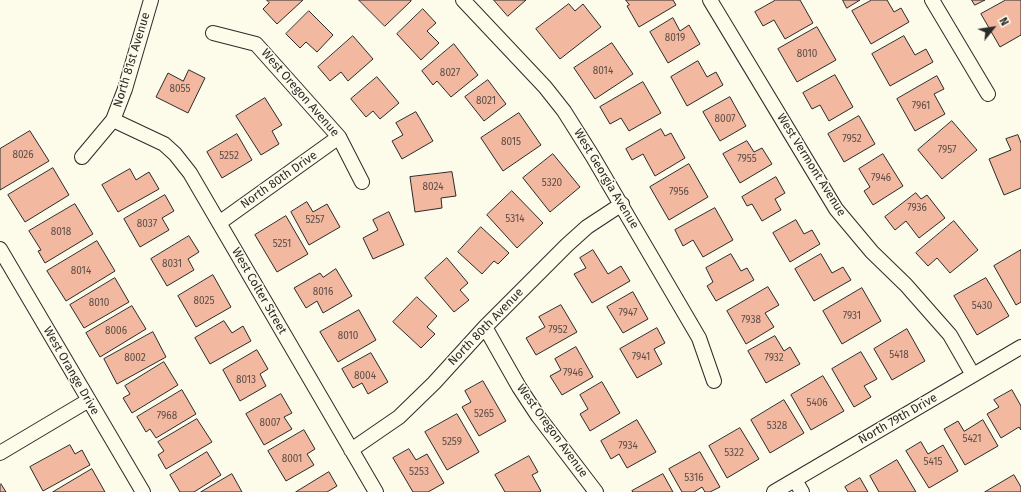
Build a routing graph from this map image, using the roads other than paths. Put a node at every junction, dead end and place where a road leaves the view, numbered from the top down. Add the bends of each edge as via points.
1 (150, 0) edge
2 (463, 0) edge
3 (710, 0) edge
4 (932, 0) edge
5 (213, 33) dead end
6 (988, 94) dead end
7 (113, 120) junction
8 (339, 137) junction
9 (82, 157) dead end
10 (362, 182) dead end
11 (622, 204) junction
12 (219, 223) junction
13 (0, 249) edge
14 (484, 327) junction
15 (1021, 347) edge
16 (973, 375) junction
17 (714, 381) dead end
18 (89, 400) junction
19 (351, 450) junction
20 (0, 453) edge
21 (798, 486) edge
22 (143, 492) edge
23 (376, 492) edge
24 (596, 492) edge
25 (774, 492) edge

1 - 7 street, North 81st Avenue via 125,89
2 - 11 street, West Georgia Avenue via 545,87 564,111
3 - 16 street, West Vermont Avenue via 836,209 872,252 906,285 950,335
4 - 6 street
5 - 8 street, West Oregon Avenue via 256,44
7 - 9 street, North 81st Avenue
7 - 12 street, West Colter Street via 164,144 176,154
8 - 10 street, West Oregon Avenue
8 - 12 street, North 80th Drive
11 - 14 street, North 80th Avenue via 587,227 566,245
11 - 17 street, West Georgia Avenue via 699,338
12 - 19 street, West Colter Street
13 - 18 street, West Orange Drive
14 - 19 street, North 80th Avenue via 404,412
14 - 24 street, West Oregon Avenue via 538,416
15 - 16 street, North 79th Drive
16 - 21 street, North 79th Drive
18 - 20 street
18 - 22 street, West Orange Drive
19 - 23 street, West Colter Street
21 - 25 street, North 79th Drive

